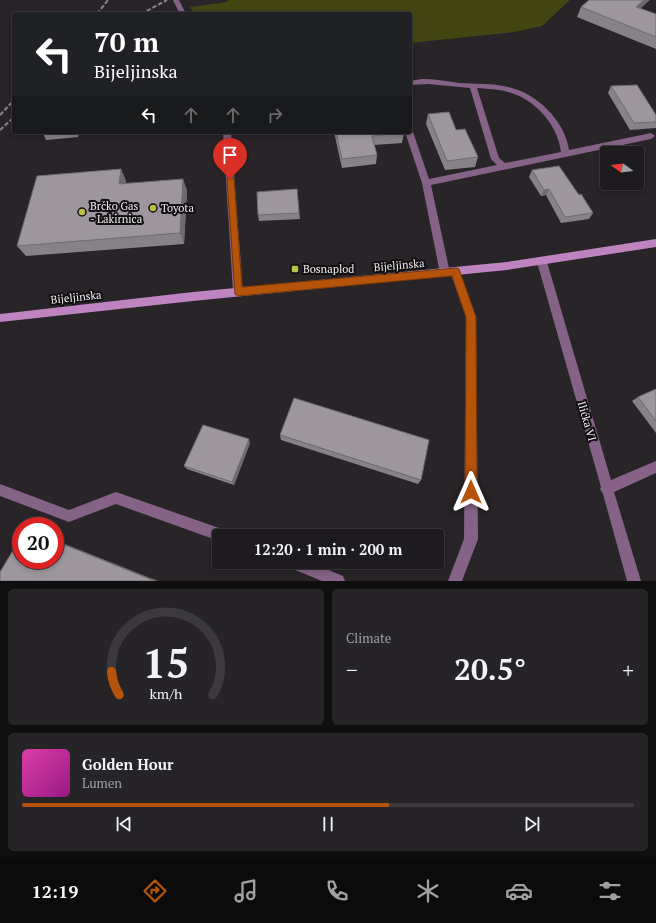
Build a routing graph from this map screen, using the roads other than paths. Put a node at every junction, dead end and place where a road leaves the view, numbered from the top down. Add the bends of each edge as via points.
1 (176, 0) edge
2 (182, 12) edge
3 (412, 83) edge
4 (473, 86) junction
5 (227, 134) edge
6 (409, 134) edge
7 (651, 136) dead end
8 (566, 154) junction
9 (503, 166) junction
10 (426, 183) junction
11 (656, 243) edge
12 (542, 262) junction
13 (450, 272) junction
14 (238, 292) junction
15 (0, 318) edge
16 (656, 467) edge
17 (606, 489) junction
18 (0, 490) edge
19 (212, 532) edge
20 (310, 569) edge
21 (338, 581) edge
22 (455, 581) edge
23 (634, 581) edge

1 - 2 street
3 - 4 street via 422,81
4 - 8 street via 508,89 533,100 556,127 563,139
4 - 9 street via 495,159
5 - 14 street
6 - 10 street
7 - 8 street
8 - 9 street
9 - 10 street
10 - 13 street via 429,203
11 - 12 main road, Bijeljinska
12 - 13 main road, Bijeljinska
12 - 17 street, Ilićka VI
13 - 14 main road, Bijeljinska
13 - 22 street via 471,317 471,539
14 - 15 main road, Bijeljinska
16 - 17 street
17 - 23 street, Ilićka VI
18 - 19 street via 69,516 116,498
20 - 21 street

